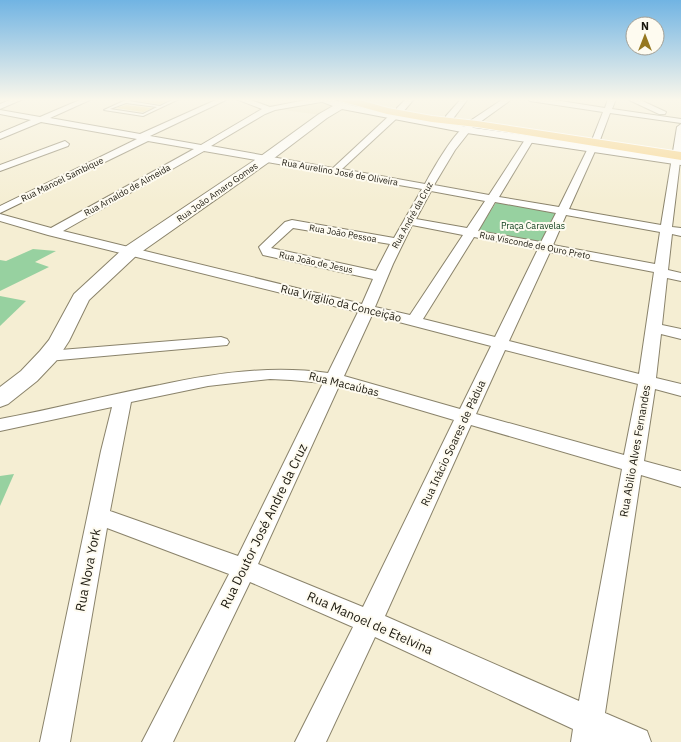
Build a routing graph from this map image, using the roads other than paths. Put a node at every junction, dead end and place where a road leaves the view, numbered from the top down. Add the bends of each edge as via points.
1 (120, 134) edge
2 (152, 134) edge
3 (226, 134) edge
4 (299, 134) edge
5 (372, 134) edge
6 (464, 134) edge
7 (519, 134) edge
8 (521, 134) edge
9 (530, 134) edge
10 (598, 134) edge
11 (680, 134) edge
12 (532, 136) junction
13 (143, 138) junction
14 (594, 143) junction
15 (65, 144) dead end
16 (202, 148) junction
17 (678, 156) edge
18 (0, 157) edge
19 (265, 159) junction
20 (18, 160) junction
21 (0, 168) edge
22 (335, 171) junction
23 (428, 187) junction
24 (491, 198) junction
25 (0, 210) edge
26 (562, 210) junction
27 (0, 217) edge
28 (408, 221) junction
29 (289, 225) joint
30 (674, 230) edge
31 (52, 232) junction
32 (471, 233) junction
33 (397, 242) junction
34 (545, 247) junction
35 (131, 251) junction
36 (661, 271) junction
37 (379, 276) junction
38 (681, 277) edge
39 (367, 309) junction
40 (414, 321) junction
41 (653, 327) junction
42 (681, 334) edge
43 (222, 342) dead end
44 (500, 343) junction
45 (48, 356) junction
46 (334, 379) junction
47 (646, 380) junction
48 (681, 390) edge
49 (123, 398) junction
50 (0, 399) edge
51 (465, 417) junction
52 (0, 425) edge
53 (632, 465) junction
54 (681, 479) edge
55 (99, 516) junction
56 (244, 569) junction
57 (369, 622) junction
58 (587, 732) edge
59 (56, 742) edge
60 (157, 742) edge
61 (310, 742) edge
62 (636, 742) edge

1 - 13 street, Rua Aurelino José de Oliveira
2 - 13 street, Rua Manoel Sambique
3 - 16 street, Rua Arnaldo de Almeida
4 - 19 street, Rua João Amaro Gomes
5 - 22 street
6 - 23 street, Rua André da Cruz via 444,159
7 - 12 street
8 - 12 main road
9 - 14 street
10 - 14 street, Rua Inácio Soares de Pádua
11 - 17 street, Rua Abilio Alves Fernandes
12 - 14 main road
12 - 24 street
13 - 16 street, Rua Aurelino José de Oliveira
13 - 25 street, Rua Manoel Sambique
14 - 17 main road
14 - 26 street, Rua Inácio Soares de Pádua
15 - 20 street
16 - 19 street, Rua Aurelino José de Oliveira
16 - 31 street, Rua Arnaldo de Almeida
17 - 30 street, Rua Abilio Alves Fernandes
18 - 20 street
19 - 22 street, Rua Aurelino José de Oliveira
19 - 35 street, Rua João Amaro Gomes
20 - 21 street
22 - 23 street, Rua Aurelino José de Oliveira
23 - 24 street, Rua Aurelino José de Oliveira
23 - 28 street, Rua André da Cruz
24 - 26 street, Rua Aurelino José de Oliveira
24 - 32 street
26 - 30 street, Rua Aurelino José de Oliveira
26 - 34 street, Rua Inácio Soares de Pádua
27 - 31 street, Rua Virgilio da Conceição
28 - 32 street, Rua Visconde de Ouro Preto
28 - 33 street, Rua André da Cruz
29 - 33 street, Rua João Pessoa
29 - 37 street, Rua João de Jesus via 267,244 265,249 268,252
30 - 36 street, Rua Abilio Alves Fernandes
31 - 35 street, Rua Virgilio da Conceição
32 - 34 street, Rua Visconde de Ouro Preto
32 - 40 street
33 - 37 street, Rua André da Cruz
34 - 36 street, Rua Visconde de Ouro Preto
34 - 44 street, Rua Inácio Soares de Pádua
35 - 39 street, Rua Virgilio da Conceição
35 - 45 street, Rua João Amaro Gomes via 94,283 81,298 59,341
36 - 38 street, Rua Visconde de Ouro Preto
36 - 41 street, Rua Abilio Alves Fernandes
37 - 39 street, Rua André da Cruz
39 - 40 street, Rua Virgilio da Conceição
39 - 46 street, Rua Doutor José Andre da Cruz
40 - 44 street, Rua Virgilio da Conceição
41 - 42 street
41 - 47 street, Rua Abilio Alves Fernandes
43 - 45 street
44 - 47 street, Rua Virgilio da Conceição
44 - 51 street, Rua Inácio Soares de Pádua
45 - 50 street, Rua João Amaro Gomes
46 - 49 street, Rua Macaúbas via 287,373 260,374 218,378
46 - 51 street, Rua Macaúbas
46 - 56 street, Rua Doutor José Andre da Cruz
47 - 48 street, Rua Virgilio da Conceição
47 - 53 street, Rua Abilio Alves Fernandes
49 - 52 street, Rua Macaúbas
49 - 55 street, Rua Nova York
51 - 53 street, Rua Macaúbas
51 - 57 street, Rua Inácio Soares de Pádua
53 - 54 street, Rua Macaúbas
53 - 58 street, Rua Abilio Alves Fernandes
55 - 56 street, Rua Manoel de Etelvina
55 - 59 street, Rua Nova York
56 - 57 street, Rua Manoel de Etelvina
56 - 60 street, Rua Doutor José Andre da Cruz
57 - 58 street, Rua Manoel de Etelvina
57 - 61 street, Rua Inácio Soares de Pádua
58 - 62 street, Rua Manoel de Etelvina

